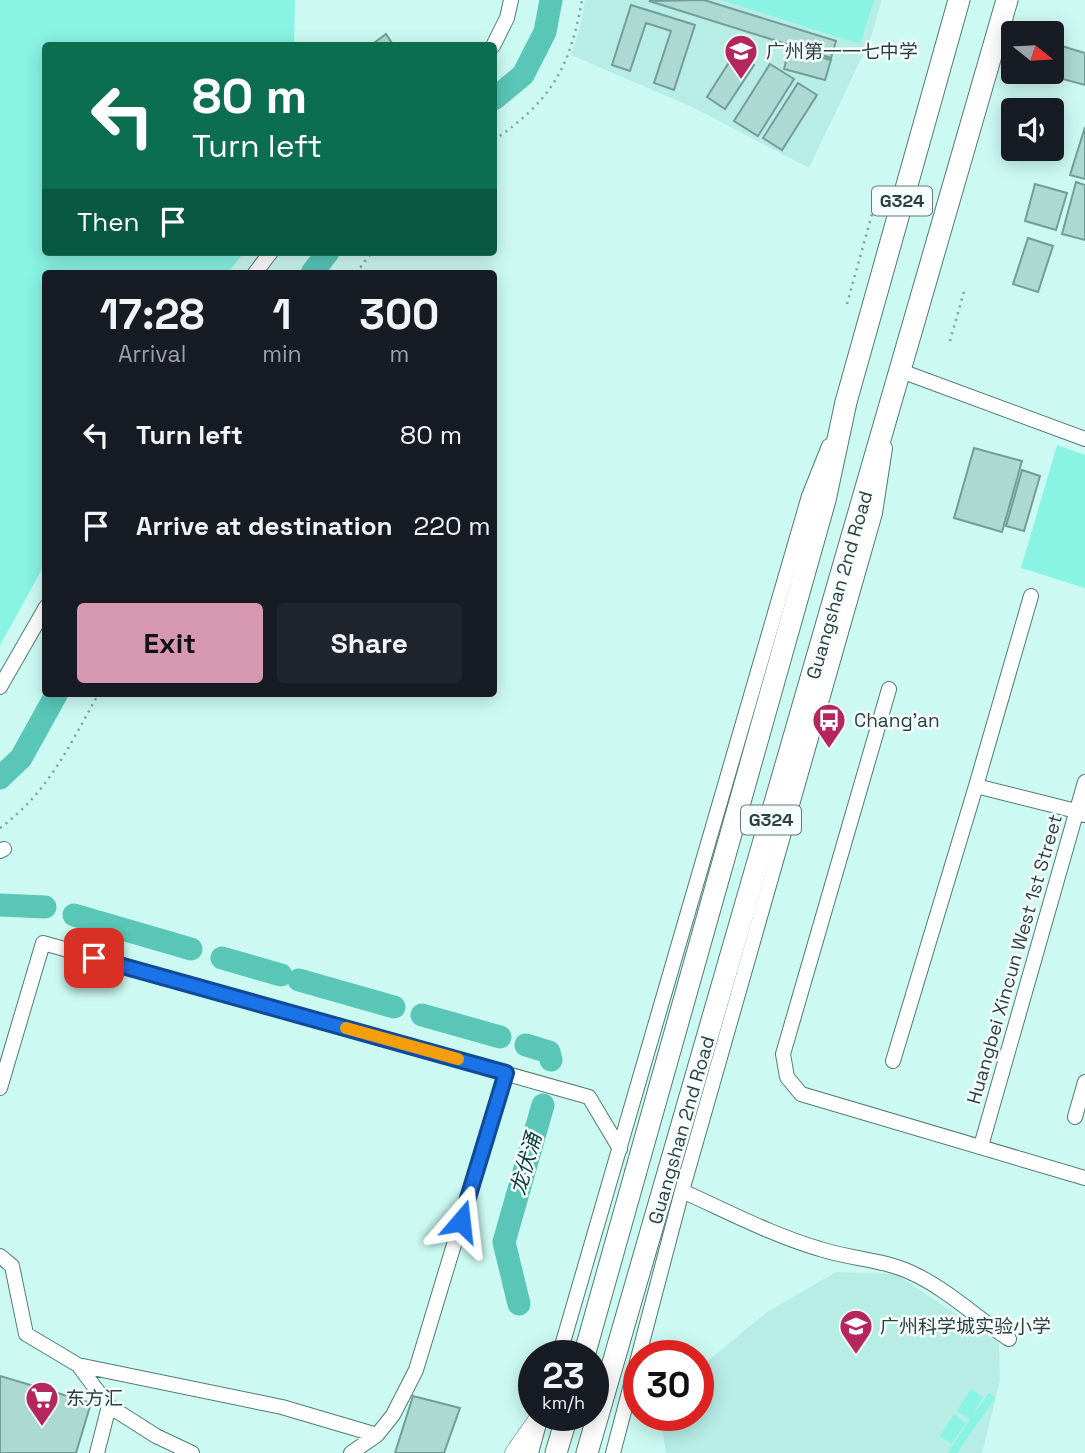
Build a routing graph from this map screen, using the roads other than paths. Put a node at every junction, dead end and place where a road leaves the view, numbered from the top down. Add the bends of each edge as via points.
1 (510, 0) edge
2 (959, 0) edge
3 (1007, 0) edge
4 (495, 42) edge
5 (268, 256) edge
6 (257, 270) edge
7 (901, 371) junction
8 (846, 402) junction
9 (1084, 435) edge
10 (1031, 596) dead end
11 (42, 614) edge
12 (0, 687) edge
13 (889, 689) dead end
14 (1085, 782) edge
15 (976, 786) junction
16 (1081, 814) edge
17 (893, 1061) dead end
18 (506, 1073) junction
19 (1085, 1082) edge
20 (0, 1088) edge
21 (1075, 1117) dead end
22 (981, 1146) junction
23 (620, 1149) junction
24 (1085, 1178) edge
25 (682, 1191) junction
26 (0, 1256) edge
27 (1009, 1339) dead end
28 (564, 1340) edge
29 (588, 1340) edge
30 (78, 1365) junction
31 (109, 1406) junction
32 (530, 1431) edge
33 (537, 1431) edge
34 (563, 1431) edge
35 (377, 1435) junction
36 (97, 1453) edge
37 (192, 1453) edge
38 (351, 1453) edge
39 (514, 1453) edge
40 (531, 1453) edge
41 (556, 1453) edge
42 (587, 1453) edge
43 (612, 1453) edge

1 - 4 street
2 - 8 highway, Guangshan 2nd Road / G324
3 - 7 highway, Guangshan 2nd Road / G324
5 - 6 street
7 - 9 street
7 - 25 street via 874,513
7 - 42 highway, Guangshan 2nd Road / G324
8 - 23 street via 809,496
8 - 29 highway, Guangshan 2nd Road / G324, bridge via 825,499
10 - 15 street
11 - 12 street
13 - 22 street via 783,1055 787,1077 801,1094
14 - 16 street, Huangbei Xincun West 1st Street
15 - 16 street
15 - 17 street
16 - 22 street, Huangbei Xincun West 1st Street
18 - 20 street via 43,943
18 - 23 street via 589,1097
18 - 35 street via 416,1370
19 - 21 street
22 - 24 street
23 - 28 street
25 - 27 street via 817,1249 912,1273
25 - 43 street
26 - 30 street via 12,1266 26,1334
30 - 31 street
30 - 35 street via 282,1407
31 - 36 street
31 - 37 street
32 - 39 main road
33 - 40 street
34 - 41 highway
35 - 38 street

